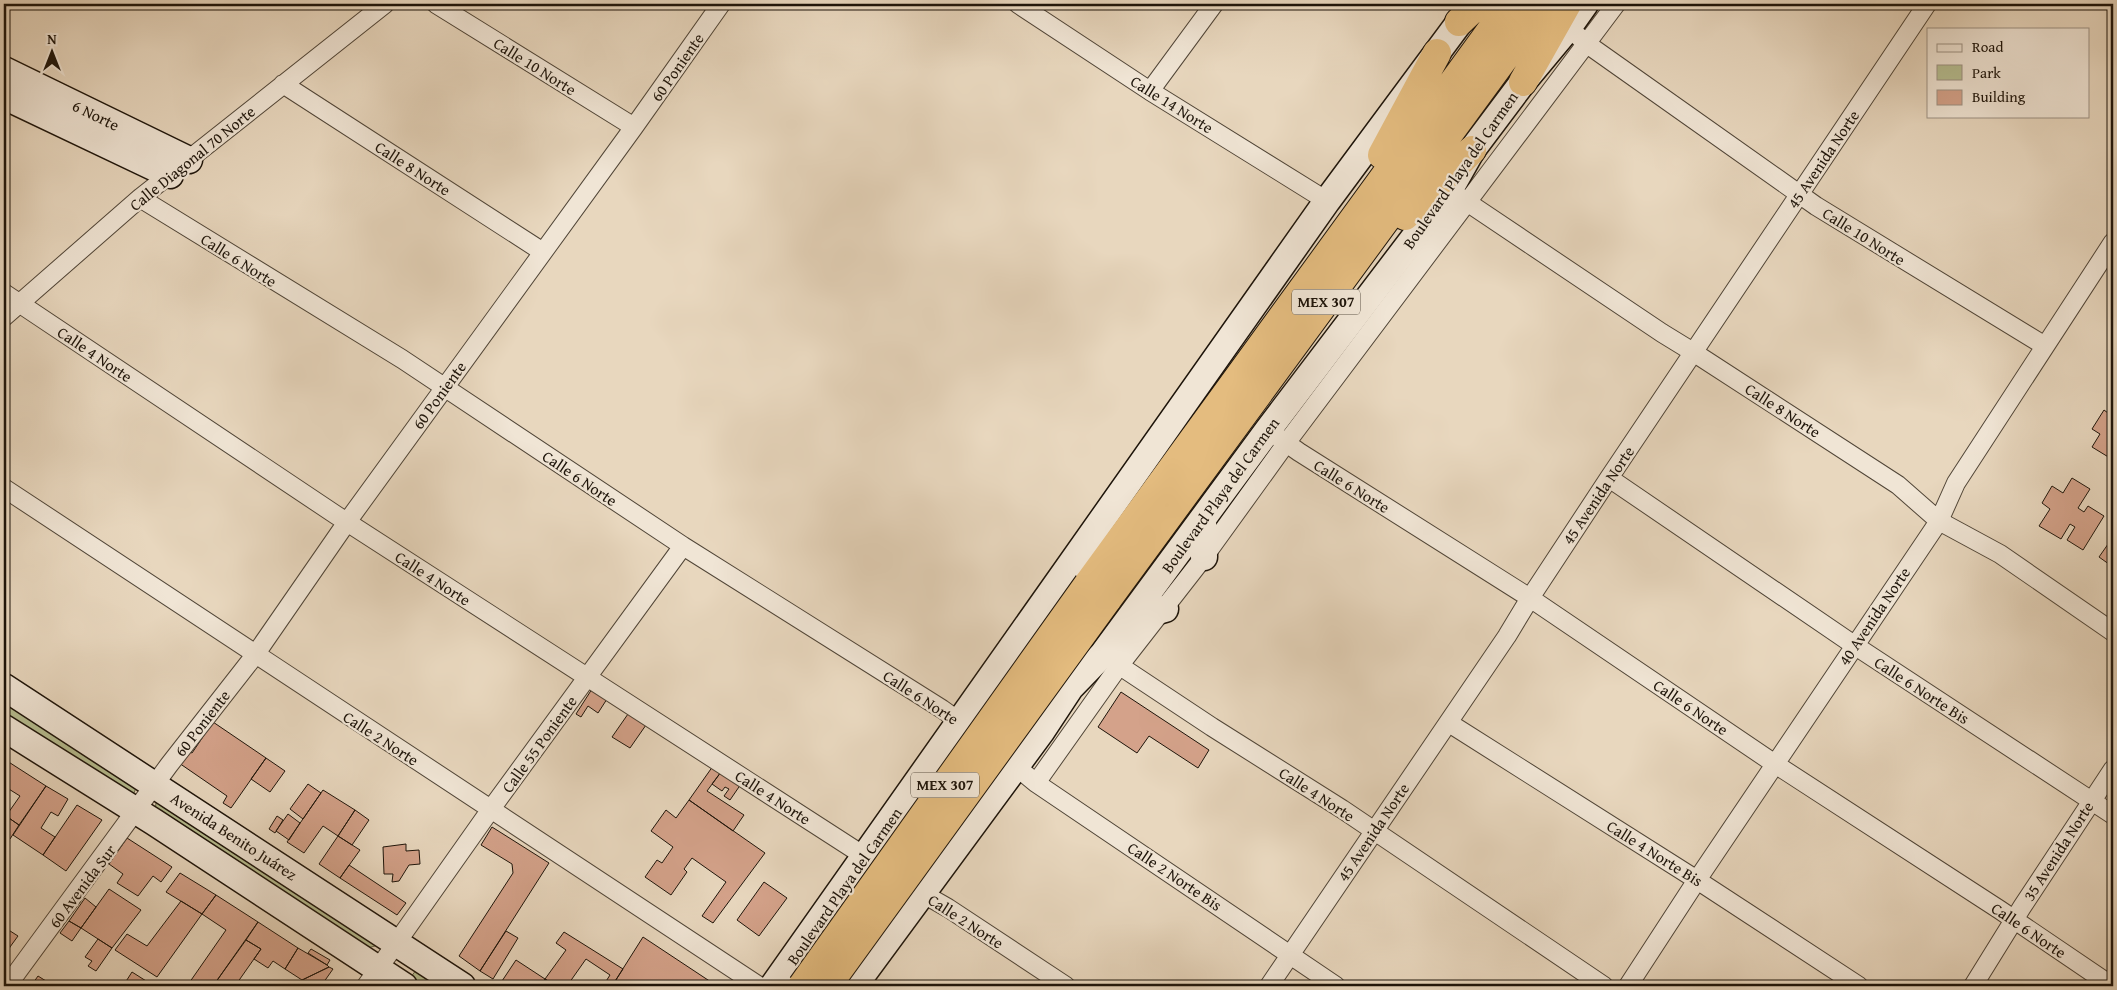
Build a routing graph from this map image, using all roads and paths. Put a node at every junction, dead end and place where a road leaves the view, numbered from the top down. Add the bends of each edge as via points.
1 (385, 4) edge
2 (436, 4) edge
3 (721, 4) edge
4 (1018, 4) edge
5 (1214, 4) edge
6 (1478, 4) edge
7 (1510, 4) edge
8 (1544, 4) edge
9 (1585, 4) edge
10 (1616, 4) edge
11 (1927, 4) edge
12 (1466, 13) edge
13 (1574, 25) edge
14 (1437, 52) junction
15 (4, 70) edge
16 (1523, 82) joint
17 (283, 84) junction
18 (1150, 91) junction
19 (4, 96) edge
20 (634, 127) junction
21 (1472, 150) junction
22 (180, 167) junction
23 (1799, 195) junction
24 (1458, 196) junction
25 (140, 198) junction
26 (1327, 201) junction
27 (2113, 242) edge
28 (1334, 245) junction
29 (543, 252) junction
30 (1347, 274) junction
31 (4, 293) edge
32 (20, 304) junction
33 (4, 317) edge
34 (2045, 346) junction
35 (1693, 352) junction
36 (444, 388) junction
37 (1278, 436) junction
38 (1609, 478) junction
39 (4, 488) edge
40 (1203, 519) junction
41 (1939, 521) junction
42 (348, 522) junction
43 (683, 546) junction
44 (1204, 558) junction
45 (1098, 592) junction
46 (1530, 598) junction
47 (1165, 608) junction
48 (1129, 619) junction
49 (2113, 632) edge
50 (1854, 645) junction
51 (254, 655) junction
52 (1111, 660) junction
53 (587, 679) junction
54 (4, 687) edge
55 (960, 721) junction
56 (1449, 722) junction
57 (4, 728) edge
58 (1775, 764) junction
59 (1014, 766) junction
60 (2113, 769) edge
61 (1036, 782) junction
62 (155, 784) junction
63 (2091, 800) junction
64 (491, 810) junction
65 (136, 811) junction
66 (2113, 815) edge
67 (1374, 831) junction
68 (866, 857) junction
69 (1697, 880) junction
70 (921, 893) junction
71 (2014, 920) junction
72 (398, 943) junction
73 (1290, 954) junction
74 (372, 978) edge
75 (7, 986) edge
76 (404, 986) edge
77 (462, 986) edge
78 (759, 986) edge
79 (773, 986) edge
80 (802, 986) edge
81 (827, 986) edge
82 (854, 986) edge
83 (1066, 986) edge
84 (1269, 986) edge
85 (1336, 986) edge
86 (1604, 986) edge
87 (1628, 986) edge
88 (1859, 986) edge
89 (1973, 986) edge
90 (2112, 986) edge

1 - 17 street, Calle Diagonal 70 Norte
2 - 20 street, Calle 10 Norte
3 - 20 street, 60 Poniente
4 - 18 street, Calle 14 Norte
5 - 18 street
6 - 12 highway
7 - 28 highway, MEX 307
8 - 30 highway, MEX 307
9 - 13 main road
10 - 13 street
11 - 23 street, 45 Avenida Norte
12 - 14 main road, Boulevard Playa del Carmen
13 - 16 highway
13 - 23 street, Calle 10 Norte
13 - 24 street
14 - 26 main road, Boulevard Playa del Carmen
14 - 28 highway
15 - 22 main road, 6 Norte
16 - 21 main road, Boulevard Playa del Carmen
17 - 22 street, Calle Diagonal 70 Norte
17 - 29 street, Calle 8 Norte
18 - 26 street, Calle 14 Norte
19 - 22 main road
20 - 29 street, 60 Poniente
21 - 24 main road, Boulevard Playa del Carmen
21 - 30 highway
22 - 25 street, Calle Diagonal 70 Norte
23 - 34 street, Calle 10 Norte
23 - 35 street, 45 Avenida Norte
24 - 35 street, Calle 8 Norte
24 - 37 main road, Boulevard Playa del Carmen
25 - 32 street, Calle Diagonal 70 Norte
25 - 36 street, Calle 6 Norte
26 - 55 main road, Boulevard Playa del Carmen
27 - 34 street, 40 Avenida Norte
28 - 45 highway, MEX 307
29 - 36 street, 60 Poniente
30 - 45 highway, MEX 307
31 - 32 street, Calle 4 Norte
32 - 33 street, Calle Diagonal 70 Norte
32 - 42 street, Calle 4 Norte
34 - 41 street, 40 Avenida Norte via 1956,483
35 - 38 street, 45 Avenida Norte
35 - 41 street, Calle 8 Norte via 1898,485
36 - 42 street, 60 Poniente
36 - 43 street, Calle 6 Norte
37 - 40 main road, Boulevard Playa del Carmen
37 - 44 street
37 - 46 street, Calle 6 Norte
38 - 46 street, 45 Avenida Norte
38 - 50 street, Calle 6 Norte Bis
39 - 51 street, Calle 2 Norte
40 - 44 main road
40 - 48 main road, Boulevard Playa del Carmen
41 - 49 street, Calle 8 Norte via 2000,554
41 - 50 street, 40 Avenida Norte
42 - 51 street, 60 Poniente
42 - 53 street, Calle 4 Norte
43 - 53 street, Calle 55 Poniente
43 - 55 street, Calle 6 Norte
44 - 47 street
45 - 80 highway, MEX 307, bridge
45 - 81 highway, MEX 307, bridge
46 - 56 street, 45 Avenida Norte
46 - 58 street, Calle 6 Norte
47 - 48 main road
47 - 52 street
48 - 52 main road, Boulevard Playa del Carmen
50 - 58 street, 40 Avenida Norte
50 - 63 street, Calle 6 Norte Bis
51 - 62 street, 60 Poniente
51 - 64 street, Calle 2 Norte
52 - 59 main road, Boulevard Playa del Carmen via 1070,688
52 - 61 street
52 - 67 street, Calle 4 Norte
53 - 64 street, Calle 55 Poniente
53 - 68 street, Calle 4 Norte
54 - 62 main road, Avenida Benito Juárez
55 - 59 street, Calle 6 Norte
55 - 68 main road, Boulevard Playa del Carmen
56 - 67 street, 45 Avenida Norte
56 - 69 street, Calle 4 Norte Bis
57 - 65 main road, Avenida Benito Juárez
58 - 69 street, 40 Avenida Norte
58 - 71 street, Calle 6 Norte
59 - 61 street, Calle 2 Norte Bis
59 - 70 main road, Boulevard Playa del Carmen
60 - 63 street, 35 Avenida Norte
61 - 73 street, Calle 2 Norte Bis
62 - 65 street, 60 Avenida Sur
62 - 72 main road, Avenida Benito Juárez
63 - 66 street, Calle 6 Norte Bis
63 - 71 street, 35 Avenida Norte
64 - 72 street, Calle 55 Poniente
64 - 78 street, Calle 2 Norte
65 - 74 main road, Avenida Benito Juárez
65 - 75 street, 60 Avenida Sur
67 - 73 street, 45 Avenida Norte
67 - 86 street, Calle 4 Norte
68 - 70 street, Calle 2 Norte
68 - 79 main road, Boulevard Playa del Carmen
69 - 87 street, 40 Avenida Norte
69 - 88 street, Calle 4 Norte Bis
70 - 82 main road, Boulevard Playa del Carmen
70 - 83 street, Calle 2 Norte
71 - 89 street, 35 Avenida Norte
71 - 90 street, Calle 6 Norte
72 - 74 street, Calle 55 Poniente
72 - 77 main road, Avenida Benito Juárez
73 - 84 street, 45 Avenida Norte
73 - 85 street, Calle 2 Norte Bis
74 - 76 main road, Avenida Benito Juárez

